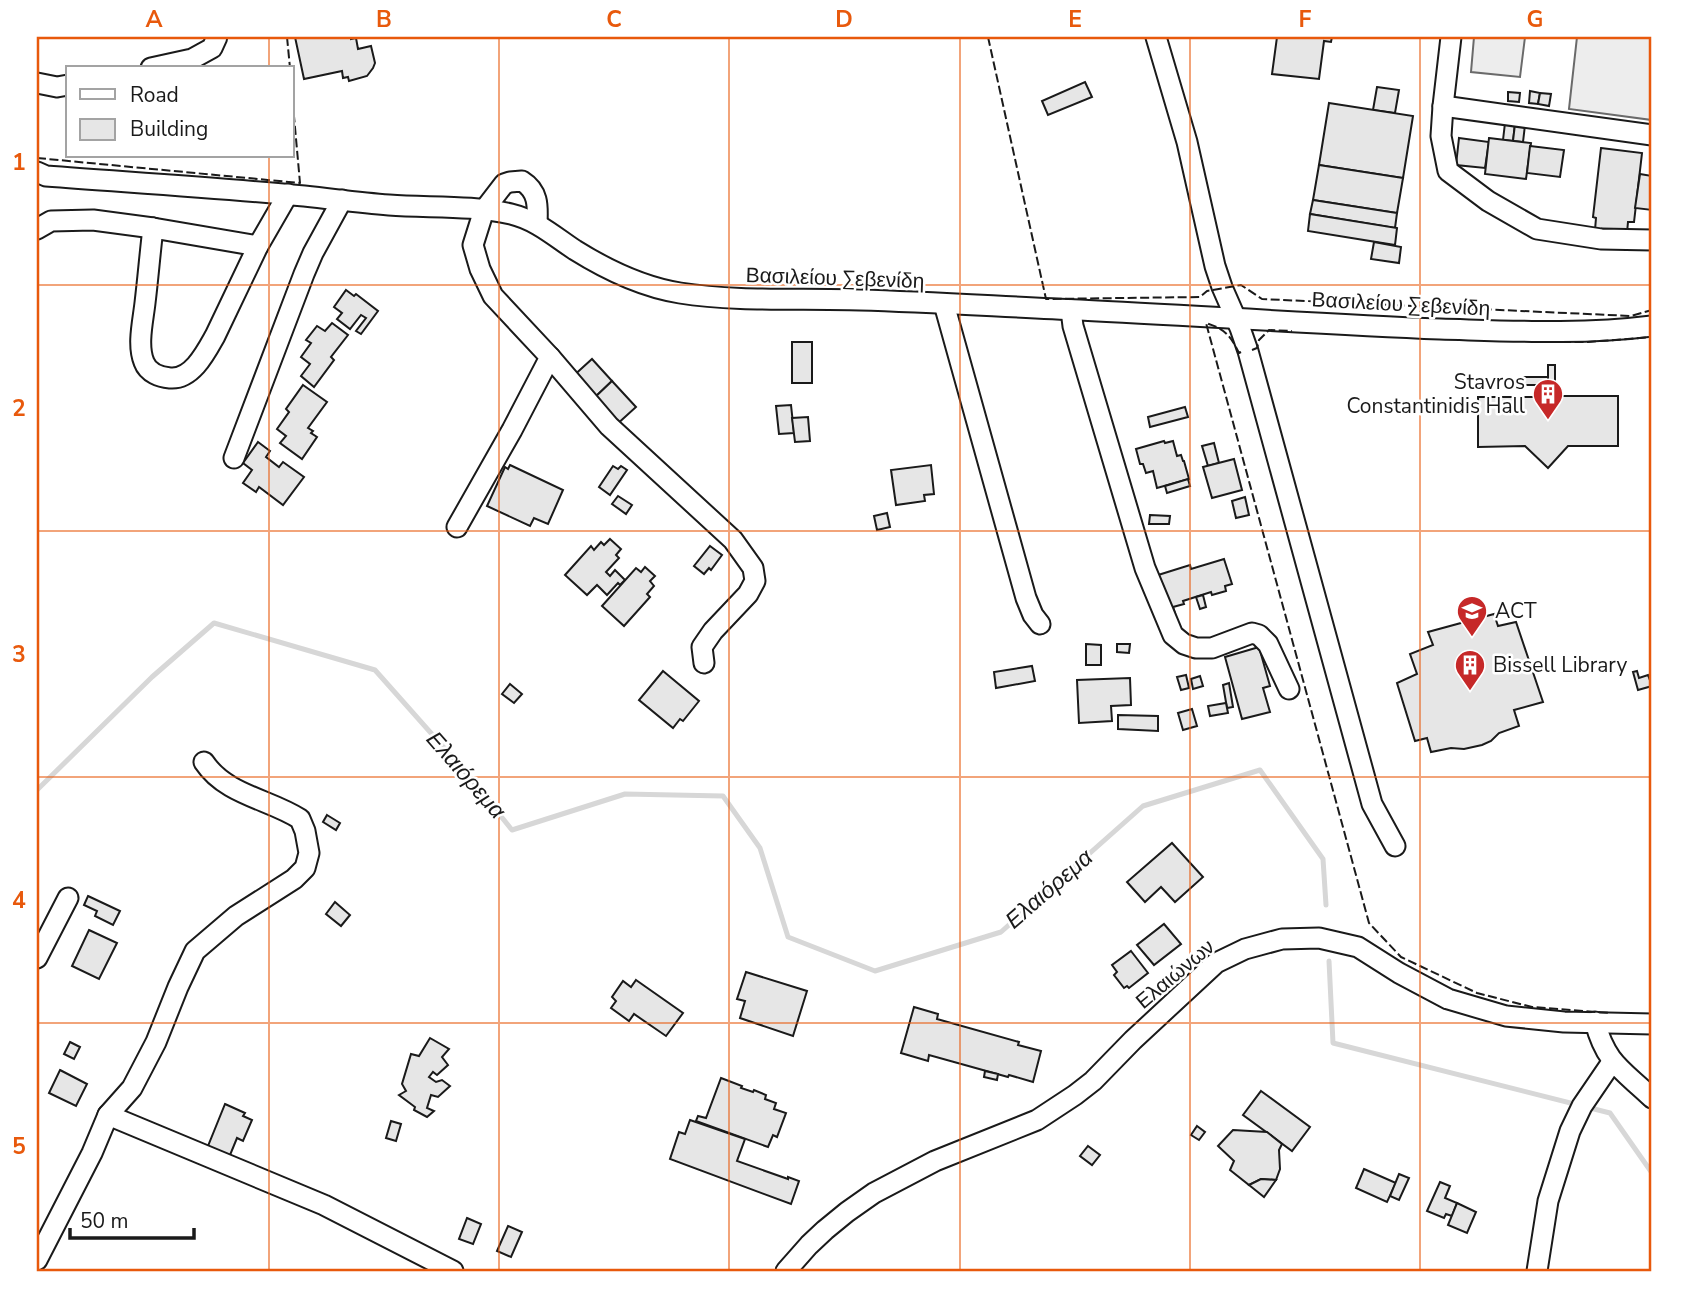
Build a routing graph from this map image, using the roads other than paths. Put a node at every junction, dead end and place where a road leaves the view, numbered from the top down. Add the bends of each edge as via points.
1 (217, 37) edge
2 (1156, 37) edge
3 (1451, 37) edge
4 (159, 66) edge
5 (37, 83) edge
6 (66, 85) edge
7 (1443, 106) junction
8 (1652, 135) edge
9 (37, 172) edge
10 (288, 194) junction
11 (342, 200) junction
12 (484, 210) junction
13 (537, 223) junction
14 (153, 228) junction
15 (37, 229) edge
16 (1652, 240) edge
17 (258, 246) junction
18 (944, 304) junction
19 (1070, 310) junction
20 (1235, 317) junction
21 (1652, 326) edge
22 (550, 357) junction
23 (234, 458) dead end
24 (457, 527) dead end
25 (1040, 624) dead end
26 (704, 663) dead end
27 (1289, 689) dead end
28 (205, 762) dead end
29 (1395, 846) dead end
30 (68, 898) dead end
31 (37, 958) edge
32 (1595, 1022) junction
33 (1652, 1024) edge
34 (1612, 1062) junction
35 (1652, 1098) edge
36 (108, 1115) junction
37 (37, 1260) edge
38 (453, 1271) edge
39 (786, 1271) edge
40 (1537, 1271) edge

1 - 4 street via 212,48 192,59
2 - 20 street via 1187,142 1215,266
3 - 7 street
5 - 6 street
7 - 8 street
7 - 16 street via 1441,136 1448,171 1488,201 1537,229 1601,239
9 - 10 street, Βασιλείου Σεβενίδη
10 - 11 street, Βασιλείου Σεβενίδη
10 - 17 street
11 - 12 street, Βασιλείου Σεβενίδη
11 - 23 street via 299,285
12 - 13 street, Βασιλείου Σεβενίδη
12 - 13 street via 504,184 522,181 536,195
12 - 22 street via 473,245 480,269 493,296
13 - 18 street, Βασιλείου Σεβενίδη via 598,264 673,292
14 - 15 street via 59,220
14 - 17 street
14 - 17 street via 142,354 153,373 168,378 186,374 201,359
18 - 19 street, Βασιλείου Σεβενίδη
18 - 25 street via 1026,598
19 - 20 street, Βασιλείου Σεβενίδη
19 - 27 street via 1145,568 1173,635 1196,648 1259,635
20 - 21 street, Βασιλείου Σεβενίδη via 1556,333
20 - 29 street via 1252,364 1371,804
22 - 24 street
22 - 26 street via 609,426 733,540 753,568 755,581 748,594 702,646
28 - 36 street via 222,781 300,819 309,853 305,868 195,951 132,1088
30 - 31 street
32 - 33 street, Ελαιώνων
32 - 34 street
32 - 39 street, Ελαιώνων via 1506,1016 1448,999 1358,947 1319,938 1282,939 1245,949 1216,964 1075,1095 1037,1120 935,1161 874,1193 825,1230
34 - 35 street
34 - 40 street via 1567,1138 1548,1201
36 - 37 street
36 - 38 street via 324,1205

